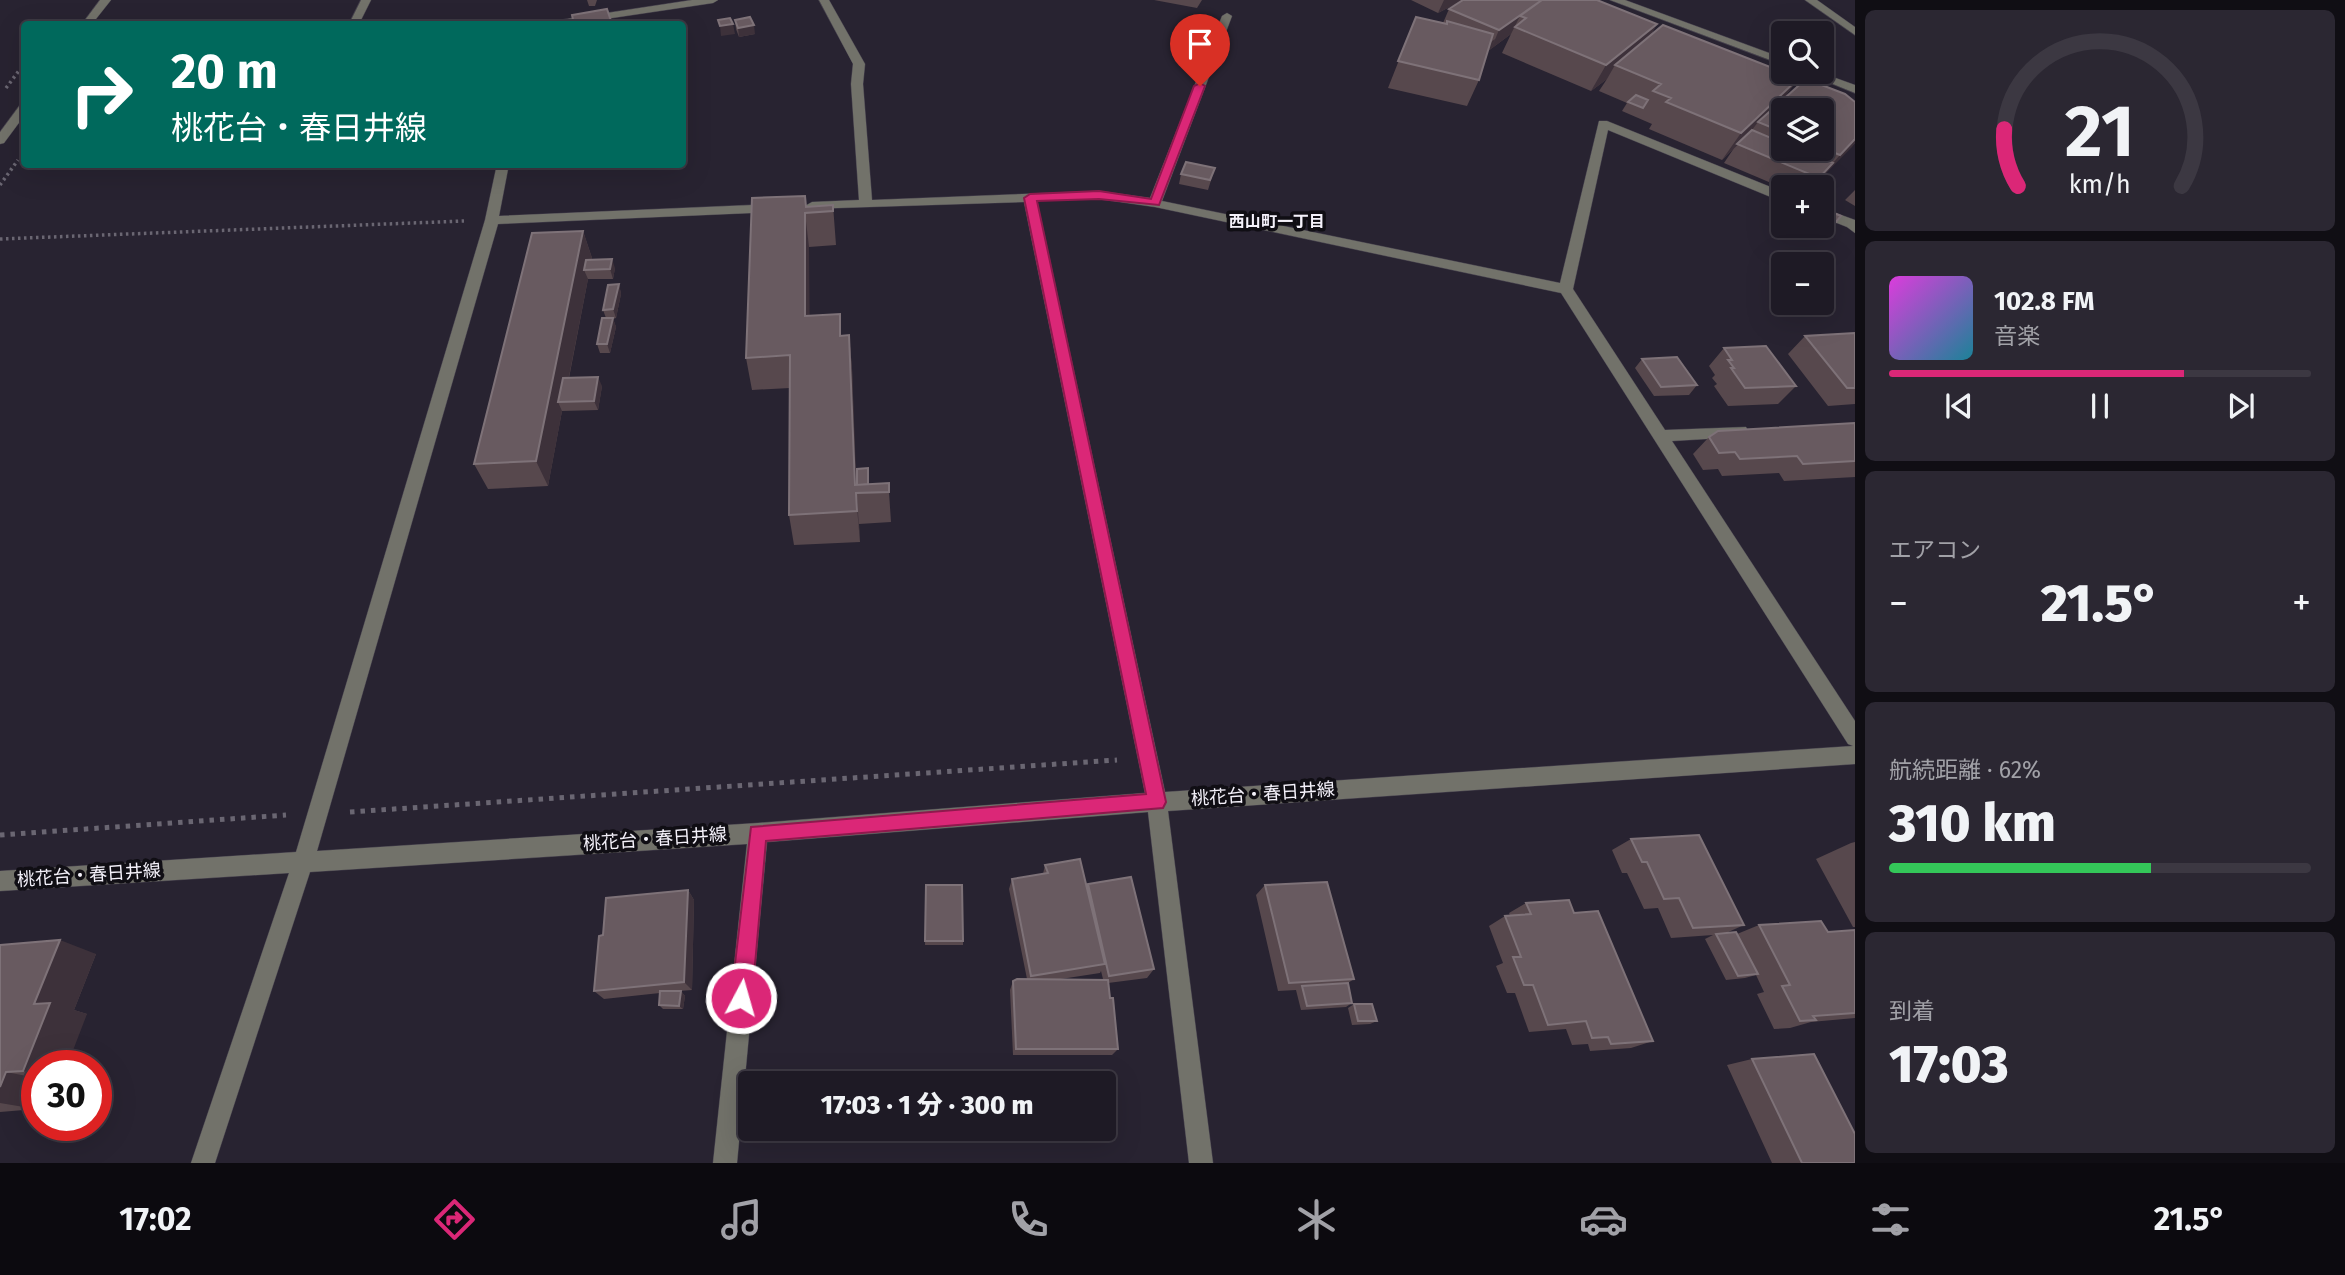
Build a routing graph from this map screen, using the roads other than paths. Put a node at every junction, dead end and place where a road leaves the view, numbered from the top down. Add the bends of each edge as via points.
1 (106, 0) edge
2 (366, 0) edge
3 (713, 0) edge
4 (824, 0) edge
5 (1615, 0) edge
6 (1810, 0) edge
7 (1227, 16) dead end
8 (89, 21) edge
9 (356, 21) edge
10 (574, 21) edge
11 (1855, 32) edge
12 (1771, 58) edge
13 (1834, 81) edge
14 (1855, 89) edge
15 (21, 112) edge
16 (0, 140) edge
17 (502, 168) edge
18 (1771, 192) edge
19 (1030, 198) junction
20 (1155, 203) junction
21 (866, 204) junction
22 (1834, 217) edge
23 (492, 220) junction
24 (1855, 229) edge
25 (1566, 289) junction
26 (1758, 430) edge
27 (1661, 436) junction
28 (1855, 738) edge
29 (1855, 755) edge
30 (1157, 802) junction
31 (758, 833) junction
32 (303, 862) junction
33 (0, 881) edge
34 (203, 1163) edge
35 (725, 1163) edge
36 (1201, 1163) edge

1 - 8 street
2 - 9 street
3 - 10 street
4 - 21 street via 859,64
5 - 12 street
6 - 11 street
7 - 20 street
13 - 14 street
15 - 16 street
17 - 23 street
18 - 25 street via 1603,124
19 - 20 street via 1099,195
19 - 21 street
19 - 30 street
20 - 25 street
21 - 23 street
22 - 24 street
23 - 32 street
25 - 27 street
26 - 27 street
27 - 28 street
29 - 30 street, 桃花台・春日井線
30 - 31 street, 桃花台・春日井線
30 - 36 street
31 - 32 street, 桃花台・春日井線
31 - 35 street
32 - 33 street, 桃花台・春日井線
32 - 34 street

